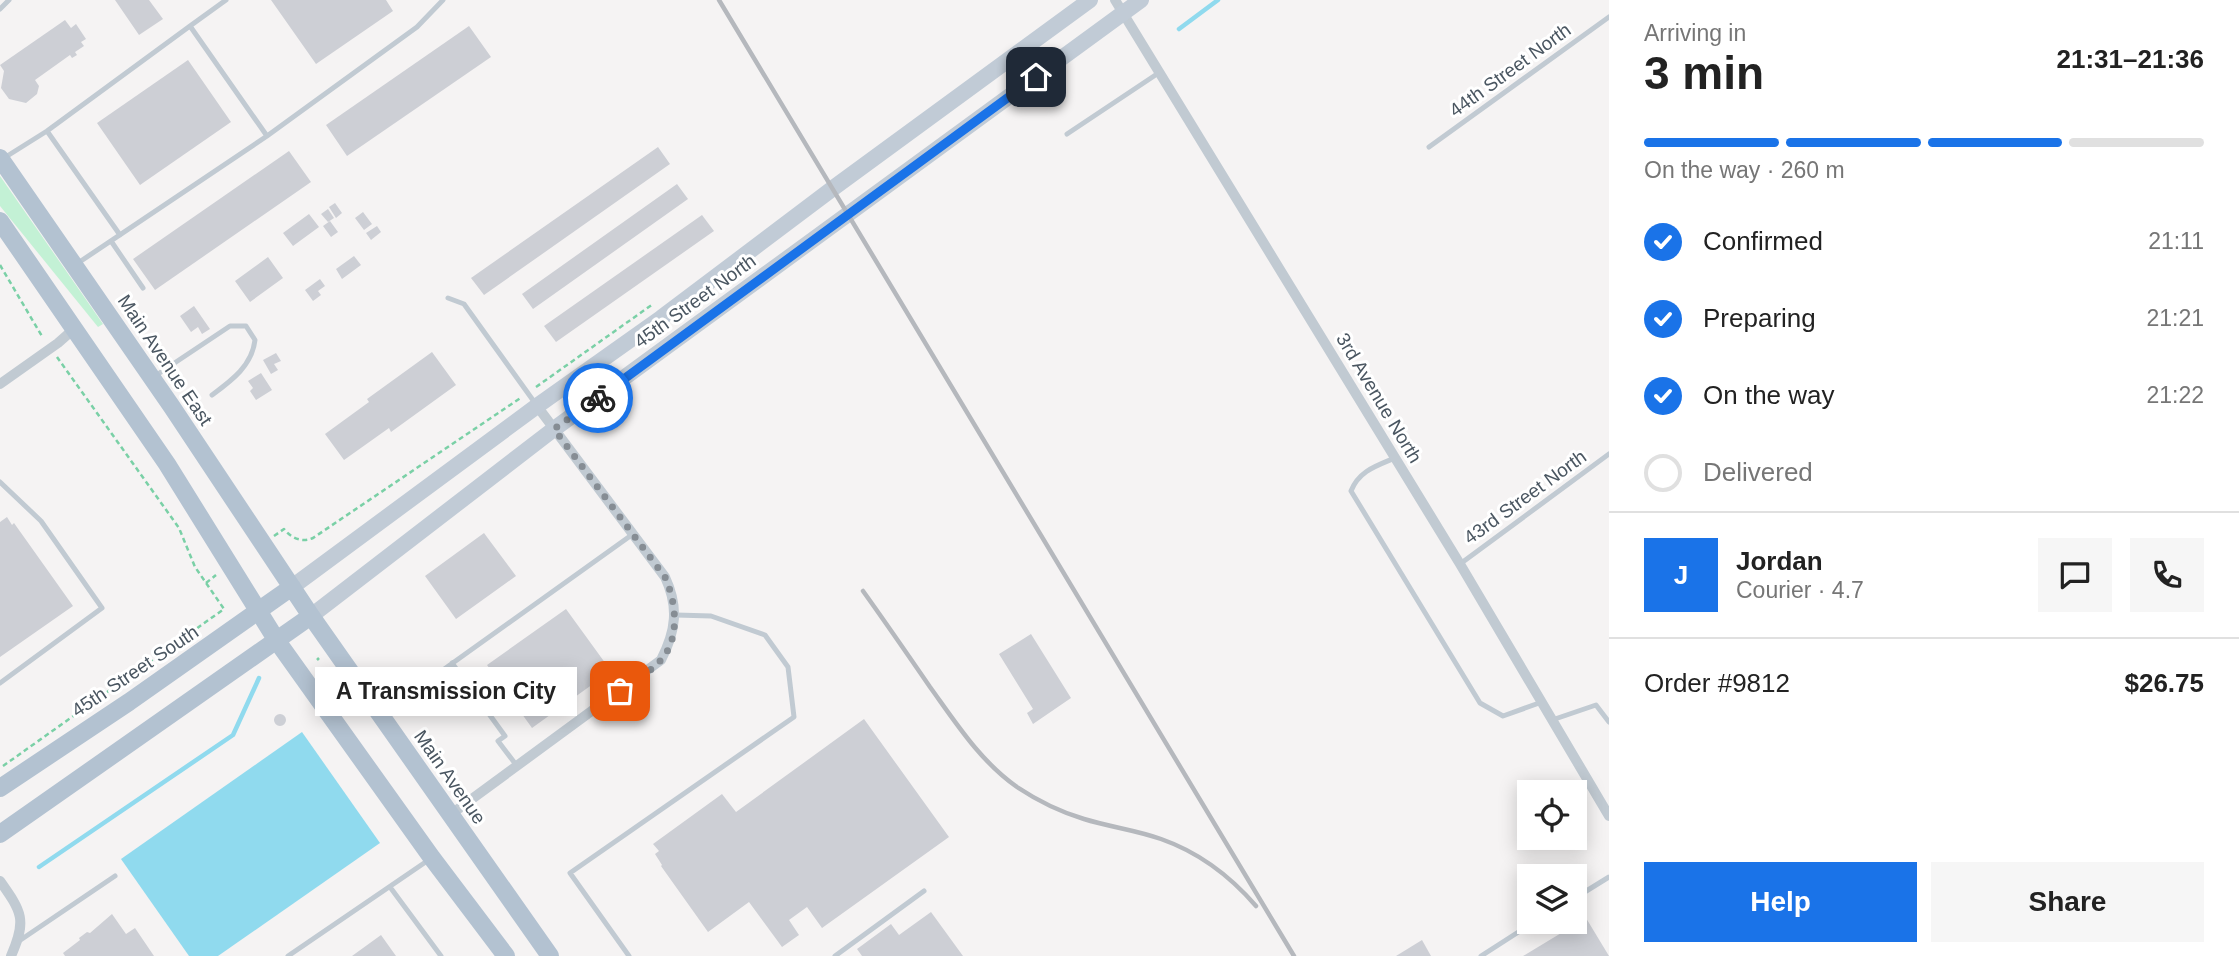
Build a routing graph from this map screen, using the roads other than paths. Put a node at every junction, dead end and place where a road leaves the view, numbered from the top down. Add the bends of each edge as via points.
1 (9, 0) edge
2 (226, 0) edge
3 (443, 0) edge
4 (1090, 0) edge
5 (1141, 0) edge
6 (1119, 7) edge
7 (0, 9) edge
8 (1609, 17) edge
9 (190, 26) junction
10 (1160, 72) junction
11 (47, 131) junction
12 (1066, 134) dead end
13 (267, 136) junction
14 (1429, 148) dead end
15 (0, 159) edge
16 (0, 220) edge
17 (120, 235) junction
18 (111, 241) junction
19 (75, 265) junction
20 (143, 288) dead end
21 (448, 298) dead end
22 (75, 328) junction
23 (152, 378) junction
24 (0, 384) edge
25 (212, 395) dead end
26 (537, 406) junction
27 (554, 429) junction
28 (1609, 454) edge
29 (1395, 458) junction
30 (0, 482) edge
31 (633, 534) junction
32 (1460, 564) junction
33 (292, 587) junction
34 (260, 612) junction
35 (676, 615) junction
36 (311, 616) junction
37 (277, 641) junction
38 (452, 663) junction
39 (429, 680) dead end
40 (0, 683) edge
41 (1542, 702) junction
42 (1552, 719) junction
43 (1609, 722) edge
44 (517, 765) junction
45 (0, 788) edge
46 (450, 814) junction
47 (1609, 816) edge
48 (0, 834) edge
49 (432, 858) junction
50 (115, 876) dead end
51 (1609, 877) edge
52 (0, 881) edge
53 (390, 887) junction
54 (924, 891) dead end
55 (1587, 891) edge
56 (1517, 933) edge
57 (17, 943) junction
58 (11, 956) edge
59 (288, 956) edge
60 (441, 956) edge
61 (506, 956) edge
62 (550, 956) edge
63 (629, 956) edge
64 (835, 956) edge
65 (1481, 956) edge

1 - 7 lane
2 - 9 lane
3 - 13 lane via 416,27
4 - 26 main road, 45th Street North
5 - 6 main road, 45th Street North
6 - 10 street, 3rd Avenue North
6 - 27 main road, 45th Street North
8 - 14 lane, 44th Street North
9 - 11 lane
9 - 13 lane
10 - 12 lane
10 - 29 street, 3rd Avenue North
11 - 15 lane
11 - 17 lane
13 - 17 lane
15 - 19 main road, Main Avenue East
16 - 22 main road
17 - 18 lane
18 - 19 lane
18 - 20 lane
19 - 23 main road, Main Avenue East
21 - 26 lane via 464,304
22 - 24 street
22 - 34 main road
23 - 25 lane via 230,326 246,326 255,340 254,349 239,375
23 - 33 main road, Main Avenue East
26 - 27 street
26 - 33 main road, 45th Street North
27 - 31 street
27 - 36 main road, 45th Street North
28 - 32 lane, 43rd Street North
29 - 32 street, 3rd Avenue North
29 - 41 lane via 1370,468 1351,491 1480,703 1503,716
30 - 40 lane via 41,521 102,608
31 - 35 street via 665,577
31 - 38 lane
32 - 41 street, 3rd Avenue North
33 - 34 main road, 45th Street South
33 - 36 main road, Main Avenue
34 - 37 main road
34 - 45 main road, 45th Street South
35 - 44 street via 671,642 661,660
35 - 63 lane via 711,616 765,635 788,667 794,717 570,873
36 - 37 main road, 45th Street North
36 - 46 main road, Main Avenue
37 - 48 main road
37 - 49 main road
38 - 39 lane
38 - 44 lane via 505,736 498,741
41 - 42 street, 3rd Avenue North
42 - 43 lane via 1596,705
42 - 47 street, 3rd Avenue North
44 - 46 street
46 - 62 main road, Main Avenue
49 - 53 lane
49 - 61 main road
50 - 57 lane
51 - 55 lane
52 - 57 street via 22,923
53 - 59 lane
53 - 60 lane
54 - 64 lane
56 - 65 lane
57 - 58 street

